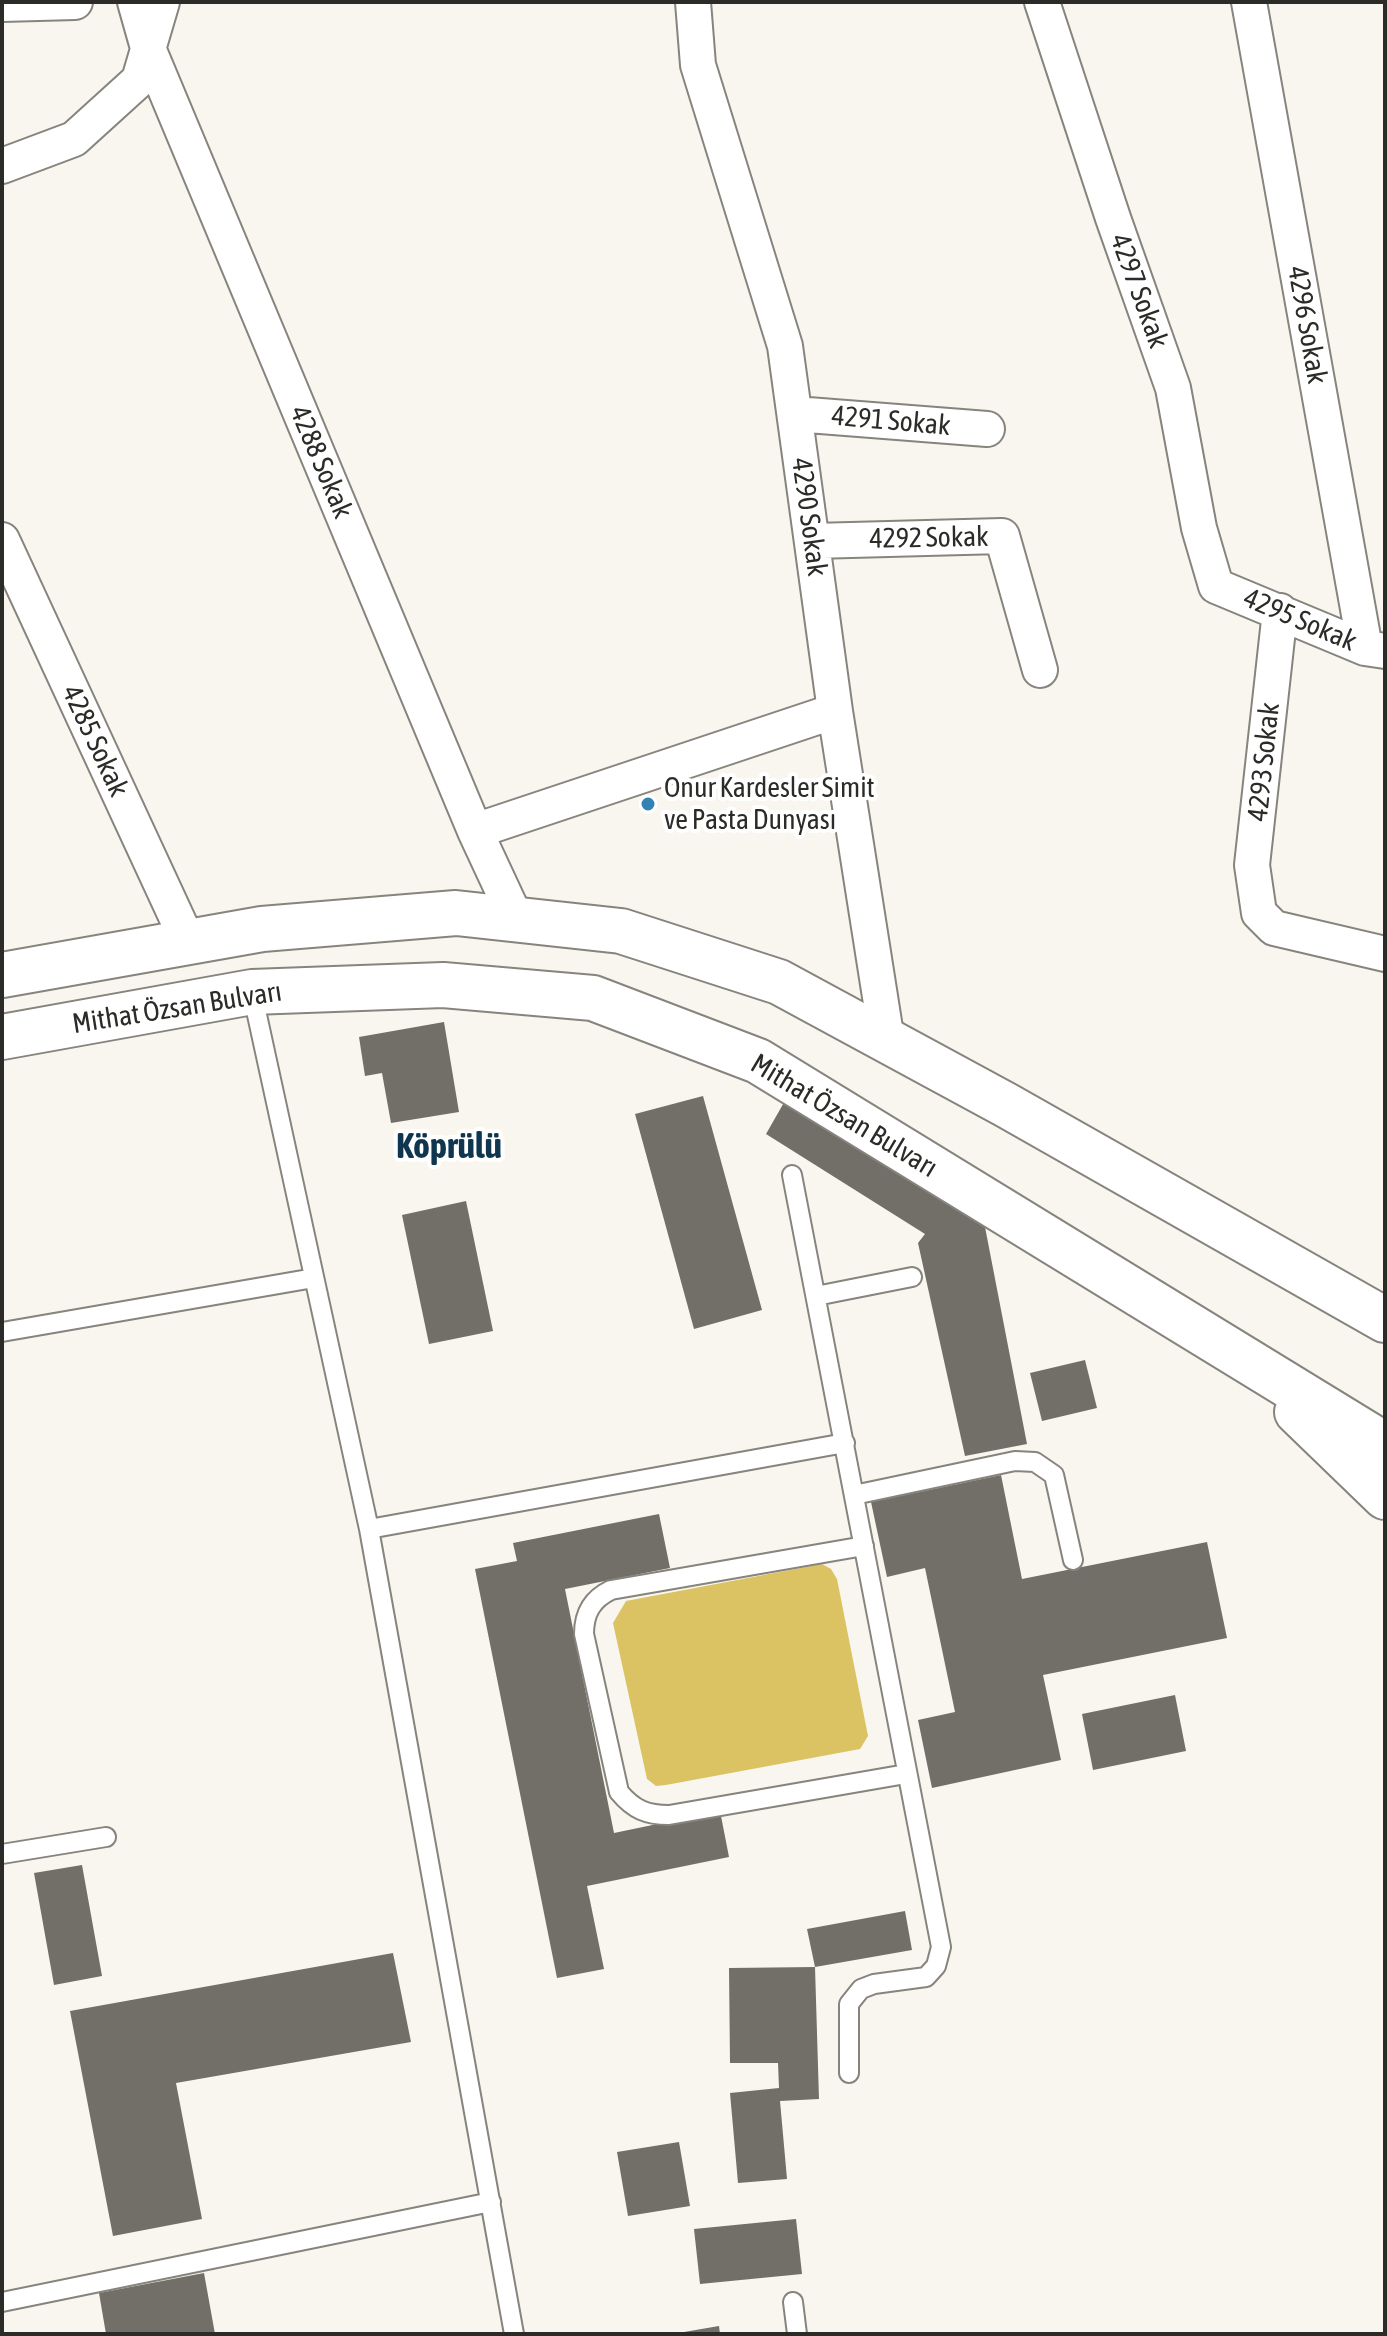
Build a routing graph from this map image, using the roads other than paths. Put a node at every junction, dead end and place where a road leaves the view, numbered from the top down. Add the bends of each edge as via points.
1 (75, 2) edge
2 (135, 2) edge
3 (162, 2) edge
4 (693, 2) edge
5 (1042, 2) edge
6 (1249, 2) edge
7 (2, 4) edge
8 (148, 48) junction
9 (2, 166) edge
10 (795, 414) junction
11 (987, 429) dead end
12 (2, 540) edge
13 (813, 541) junction
14 (1216, 586) joint
15 (1280, 611) junction
16 (1375, 650) edge
17 (1040, 670) dead end
18 (835, 711) junction
19 (475, 831) junction
20 (516, 919) junction
21 (188, 942) junction
22 (1385, 954) edge
23 (2, 975) edge
24 (252, 992) junction
25 (2, 1037) edge
26 (887, 1041) junction
27 (792, 1175) dead end
28 (912, 1277) dead end
29 (314, 1278) junction
30 (816, 1296) junction
31 (1385, 1320) edge
32 (2, 1332) edge
33 (1238, 1355) junction
34 (845, 1443) junction
35 (1385, 1445) edge
36 (854, 1495) junction
37 (1385, 1497) edge
38 (369, 1529) junction
39 (864, 1546) junction
40 (1073, 1560) dead end
41 (906, 1774) junction
42 (106, 1837) dead end
43 (2, 1854) edge
44 (849, 2073) dead end
45 (491, 2202) junction
46 (2, 2302) edge
47 (793, 2302) dead end
48 (514, 2334) edge
49 (797, 2334) edge

1 - 7 street
2 - 8 street, 4288 Sokak
3 - 8 street
4 - 10 street, 4290 Sokak via 698,65 785,346
5 - 14 street, 4297 Sokak via 1173,388 1199,528
6 - 16 street, 4296 Sokak
8 - 9 street via 139,80 74,139
8 - 19 street, 4288 Sokak
10 - 11 street, 4291 Sokak
10 - 13 street, 4290 Sokak
12 - 21 street, 4285 Sokak
13 - 17 street, 4292 Sokak via 1002,536
13 - 18 street, 4290 Sokak
14 - 15 street, 4295 Sokak
15 - 16 street, 4295 Sokak
15 - 22 street, 4293 Sokak via 1252,865 1259,913 1274,928
18 - 19 street
18 - 26 street, 4290 Sokak
19 - 20 street, 4288 Sokak
20 - 21 main road via 456,913 262,929
20 - 26 main road via 621,931 779,982
21 - 23 main road
24 - 25 main road, Mithat Özsan Bulvarı
24 - 29 lane
24 - 33 main road, Mithat Özsan Bulvarı via 443,985 593,998 758,1061
26 - 31 main road
27 - 30 lane
28 - 30 lane
29 - 32 lane
29 - 38 lane
30 - 34 lane
33 - 35 main road, Mithat Özsan Bulvarı
33 - 37 main road
34 - 36 lane
34 - 38 lane
36 - 39 lane
36 - 40 lane via 1015,1461 1035,1462 1054,1475
38 - 45 lane
39 - 41 lane
39 - 41 lane via 611,1590 588,1610 584,1634 619,1792 637,1810 669,1815
41 - 44 lane via 941,1947 936,1966 926,1977 874,1984 861,1989 849,2004
42 - 43 lane
45 - 46 lane
45 - 48 lane
47 - 49 lane

